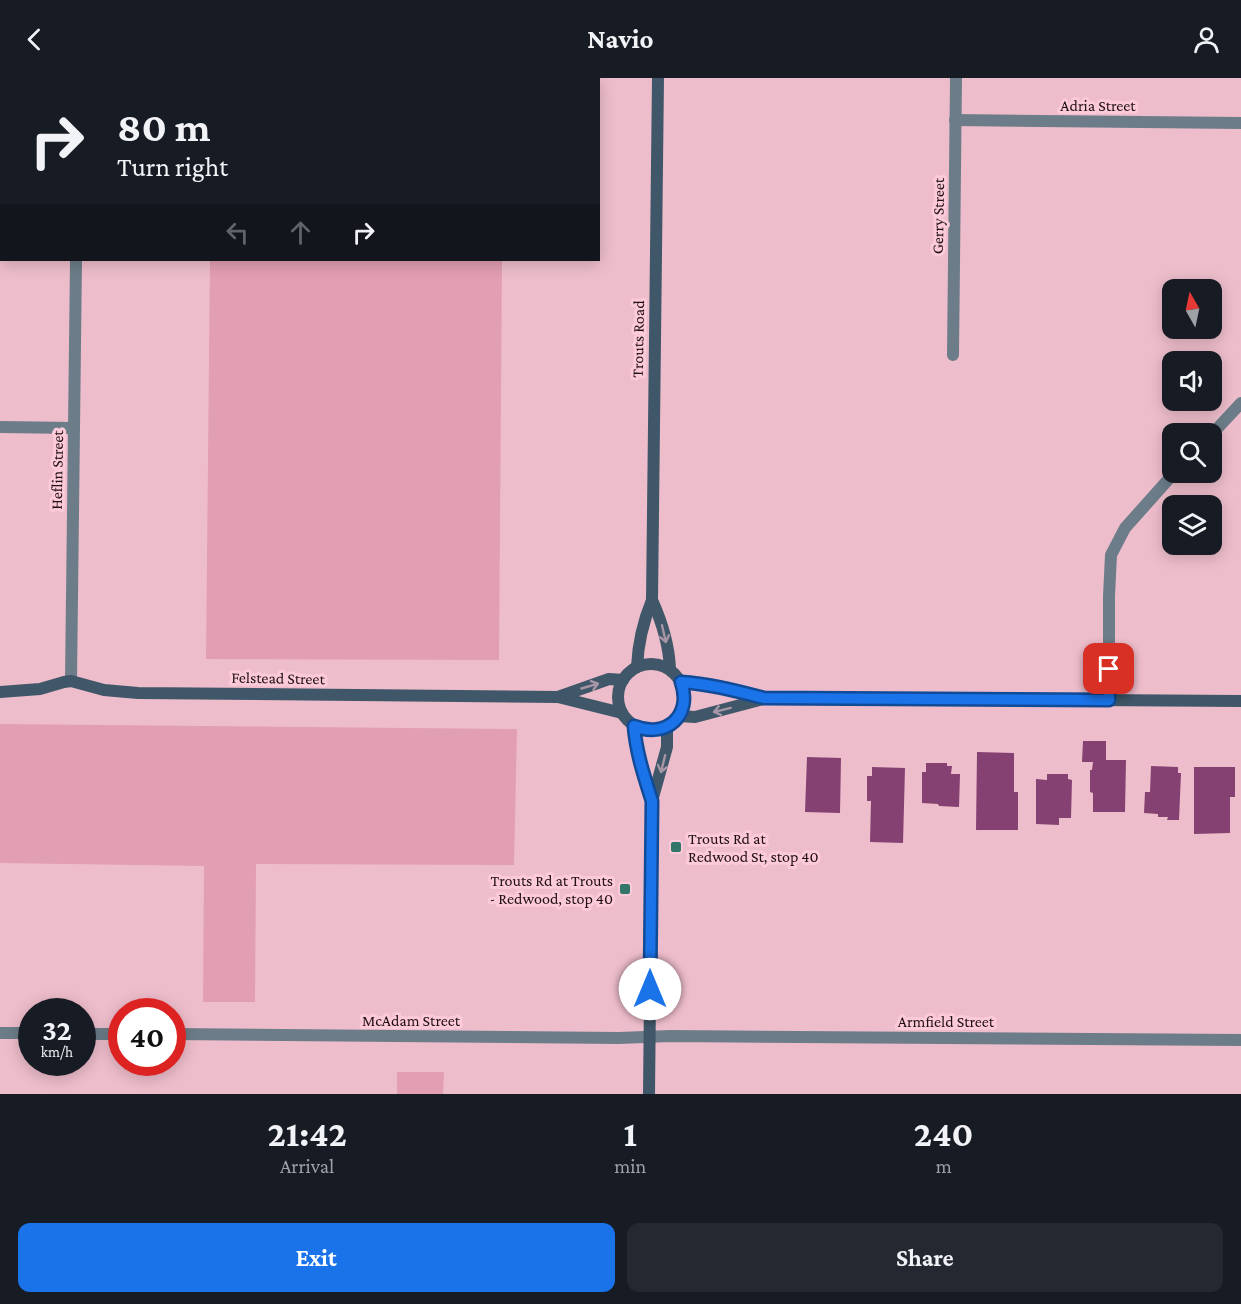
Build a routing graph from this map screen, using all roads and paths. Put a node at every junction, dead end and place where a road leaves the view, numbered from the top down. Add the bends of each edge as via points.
1 (658, 78) edge
2 (956, 78) edge
3 (955, 120) junction
4 (1241, 123) edge
5 (76, 261) edge
6 (953, 355) dead end
7 (1241, 403) edge
8 (1222, 423) edge
9 (0, 427) edge
10 (74, 428) junction
11 (1165, 483) edge
12 (652, 600) junction
13 (638, 667) junction
14 (670, 669) junction
15 (622, 680) junction
16 (71, 681) junction
17 (681, 682) junction
18 (0, 692) edge
19 (558, 697) junction
20 (764, 698) junction
21 (1109, 700) junction
22 (1241, 701) edge
23 (622, 713) junction
24 (679, 716) junction
25 (634, 726) junction
26 (667, 727) junction
27 (652, 801) junction
28 (0, 1033) edge
29 (18, 1033) edge
30 (186, 1034) edge
31 (650, 1036) junction
32 (1241, 1040) edge
33 (650, 1094) edge

1 - 12 street, Trouts Road
2 - 3 street, Gerry Street
3 - 4 street, Adria Street
3 - 6 street, Gerry Street
5 - 10 street, Heflin Street
7 - 8 street
9 - 10 street
10 - 16 street, Heflin Street
11 - 21 street via 1125,528 1111,555
12 - 13 street, Trouts Road via 643,622
12 -> 14 street, Trouts Road via 662,621
13 - 14 street via 648,664
13 - 15 street
14 - 17 street
19 -> 15 street, Felstead Street via 609,680
15 - 23 street via 618,702
16 - 18 street, Felstead Street via 40,689
16 - 19 street, Felstead Street via 104,690 138,693
17 - 20 street
17 - 24 street via 684,700
19 - 23 street, Felstead Street
20 - 21 street
20 -> 24 street via 694,717
21 - 22 street
23 - 25 street
24 - 26 street
25 - 26 street via 645,730
25 - 27 street
26 -> 27 street via 667,747
27 - 31 street
28 - 29 street
30 - 31 street, McAdam Street
31 - 32 street, Armfield Street
31 - 33 street

